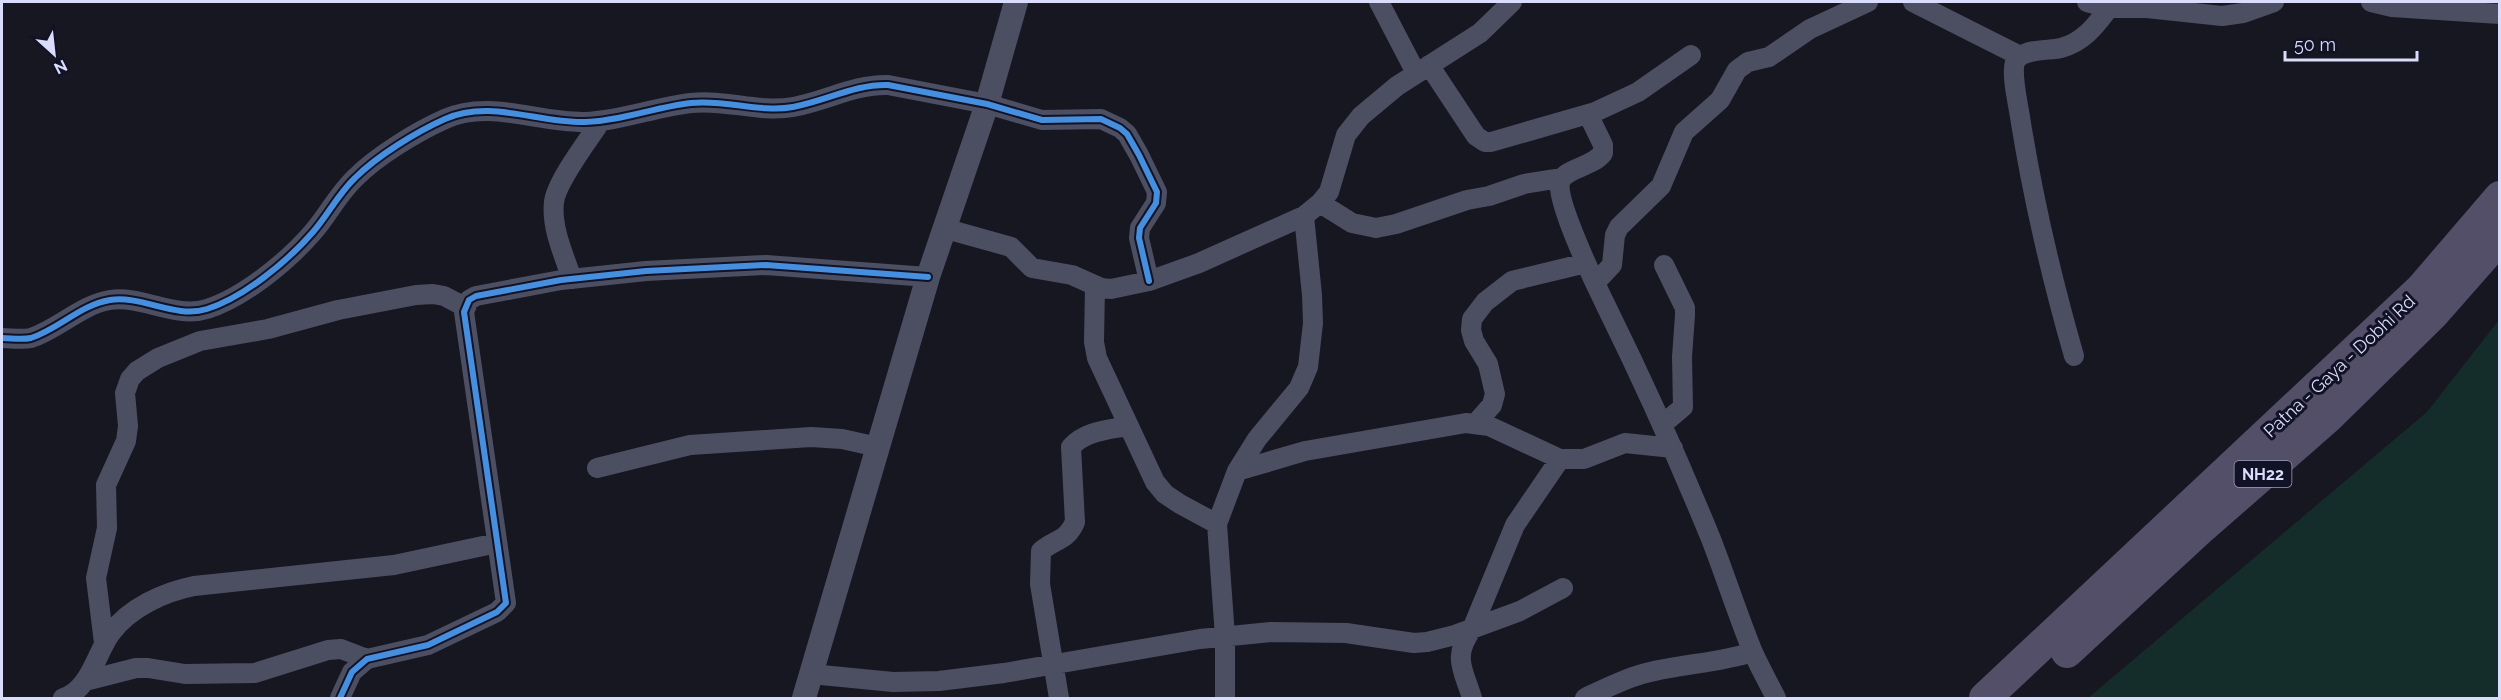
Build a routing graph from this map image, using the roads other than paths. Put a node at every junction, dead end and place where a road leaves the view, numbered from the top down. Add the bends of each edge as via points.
1 (1379, 2) edge
2 (1512, 2) edge
3 (1868, 2) edge
4 (1913, 2) edge
5 (2087, 2) edge
6 (2274, 2) edge
7 (2371, 2) edge
8 (1021, 3) edge
9 (2109, 8) junction
10 (2499, 14) edge
11 (1691, 55) dead end
12 (2020, 56) junction
13 (1422, 69) junction
14 (987, 104) junction
15 (1588, 114) junction
16 (601, 121) junction
17 (1561, 178) junction
18 (2499, 197) edge
19 (1320, 203) junction
20 (1304, 216) junction
21 (943, 228) junction
22 (2499, 238) edge
23 (1586, 263) junction
24 (1664, 265) dead end
25 (928, 277) junction
26 (572, 279) junction
27 (1149, 281) junction
28 (1595, 283) junction
29 (1095, 286) junction
30 (465, 306) junction
31 (2, 338) edge
32 (2074, 357) dead end
33 (1476, 423) junction
34 (1663, 424) junction
35 (1128, 426) junction
36 (878, 447) junction
37 (1673, 448) junction
38 (1560, 459) junction
39 (597, 468) dead end
40 (1237, 471) junction
41 (1216, 524) junction
42 (497, 543) junction
43 (1563, 588) dead end
44 (1472, 629) junction
45 (1225, 637) junction
46 (104, 643) junction
47 (1753, 652) junction
48 (366, 658) junction
49 (1054, 664) junction
50 (811, 674) junction
51 (85, 681) junction
52 (63, 699) edge
53 (340, 699) edge
54 (804, 699) edge
55 (1059, 699) edge
56 (1226, 699) edge
57 (1472, 699) edge
58 (1585, 699) edge
59 (1776, 699) edge
60 (1985, 699) edge
61 (2016, 699) edge

1 - 13 street
2 - 13 street via 1480,33
3 - 28 street via 1810,29 1769,57 1748,62 1737,70 1720,100 1684,132 1661,186 1619,227 1611,265
4 - 12 street
5 - 9 street
6 - 9 street via 2222,16
7 - 10 street via 2392,7
8 - 14 street
9 - 12 street via 2087,35 2077,41
11 - 15 street via 1638,92
12 - 32 street via 2015,62 2015,86 2032,193
13 - 15 street via 1485,142
13 - 19 street via 1352,126 1329,192
14 - 16 street via 875,85 794,107 691,103
14 - 21 street
14 - 27 street via 1042,120 1101,119 1127,134 1157,192 1139,238
15 - 17 street via 1603,153 1589,165
16 - 26 street via 554,200 554,223
16 - 31 street via 566,121 501,111 462,112 422,131 369,165 340,193 312,233 242,293 207,309 188,311 110,300 34,336
17 - 19 street via 1524,184 1376,228 1352,223
17 - 23 street via 1562,200
18 - 60 main road, Patna - Gaya - Dobhi Rd via 2412,297
19 - 20 street
20 - 27 street via 1226,252
20 - 40 street via 1312,305 1308,367 1299,388 1257,439
21 - 25 street
21 - 29 street via 1011,248 1032,268 1072,275
22 - 61 main road, Patna - Gaya - Dobhi Rd / NH22 via 2434,313 2327,418
23 - 28 street
23 - 33 street via 1512,281 1472,319 1474,340 1488,364 1495,394 1492,405
24 - 34 street via 1685,315 1683,407
25 - 26 street via 766,265
25 - 36 street
26 - 30 street via 476,296
27 - 29 street via 1112,289
28 - 34 street
29 - 35 street via 1097,358
30 - 42 street
30 - 46 street via 432,294 338,310 268,329 200,341 137,371 125,393 126,441 106,485 107,535 96,578
33 - 38 street
33 - 40 street via 1305,452
34 - 37 street
35 - 41 street via 1150,473 1165,494
35 - 49 street via 1087,434 1071,447 1076,522 1063,539 1052,541 1041,551 1039,565
36 - 39 street via 811,437 700,444
36 - 50 street
37 - 38 street via 1625,443 1584,459
37 - 47 street
38 - 44 street via 1515,525
40 - 41 street
41 - 45 street
42 - 46 street via 394,565 180,589 136,610
42 - 48 street via 507,598 505,607 428,645
43 - 44 street via 1536,604
44 - 45 street via 1414,643 1308,631
44 - 57 street via 1460,651
45 - 49 street
45 - 56 street
46 - 51 street
47 - 58 street via 1629,677
47 - 59 street
48 - 51 street via 341,649 328,650 255,673 185,674 136,668
48 - 53 street via 352,672
49 - 50 street via 917,683
49 - 55 street
50 - 54 street
51 - 52 street

